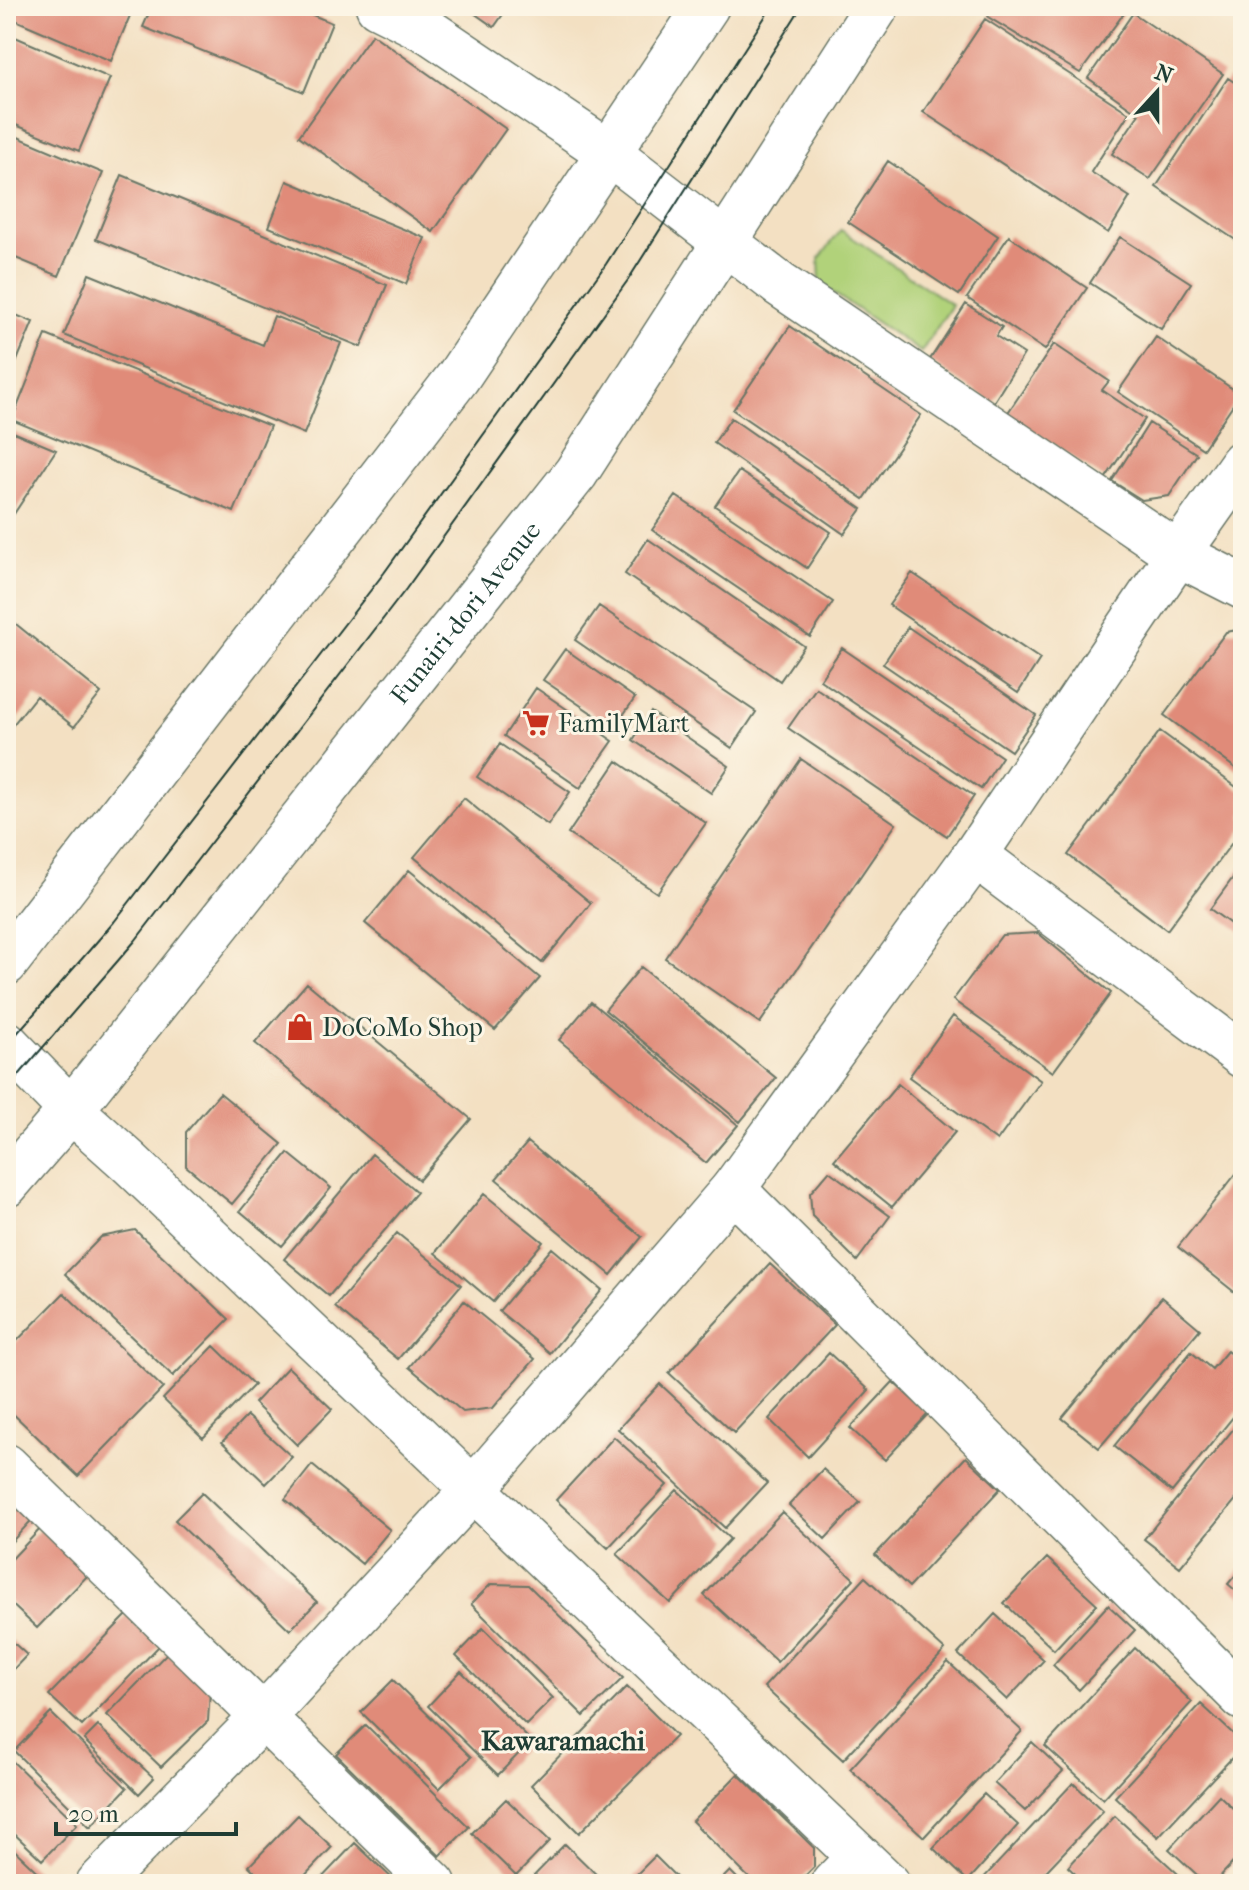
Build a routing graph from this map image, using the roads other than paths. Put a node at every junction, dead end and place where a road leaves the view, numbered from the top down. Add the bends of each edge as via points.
1 (378, 6) edge
2 (707, 6) edge
3 (877, 6) edge
4 (608, 152) junction
5 (726, 241) junction
6 (1243, 462) edge
7 (1178, 554) junction
8 (1243, 587) edge
9 (975, 855) junction
10 (6, 963) edge
11 (6, 1043) edge
12 (1243, 1056) edge
13 (71, 1110) junction
14 (6, 1185) edge
15 (733, 1189) junction
16 (6, 1466) edge
17 (473, 1490) junction
18 (1243, 1698) edge
19 (262, 1718) junction
20 (860, 1875) edge
21 (98, 1884) edge
22 (434, 1884) edge

1 - 4 street via 430,32
2 - 4 street
3 - 5 street, Funairi-dori Avenue
4 - 5 street
4 - 10 street via 458,377
5 - 7 street via 779,284
5 - 13 street, Funairi-dori Avenue via 576,473
6 - 7 street
7 - 8 street
7 - 9 street
9 - 12 street
9 - 15 street
11 - 13 street
13 - 14 street, Funairi-dori Avenue
13 - 17 street
15 - 17 street
15 - 18 street
16 - 19 street
17 - 19 street
17 - 20 street
19 - 21 street
19 - 22 street

